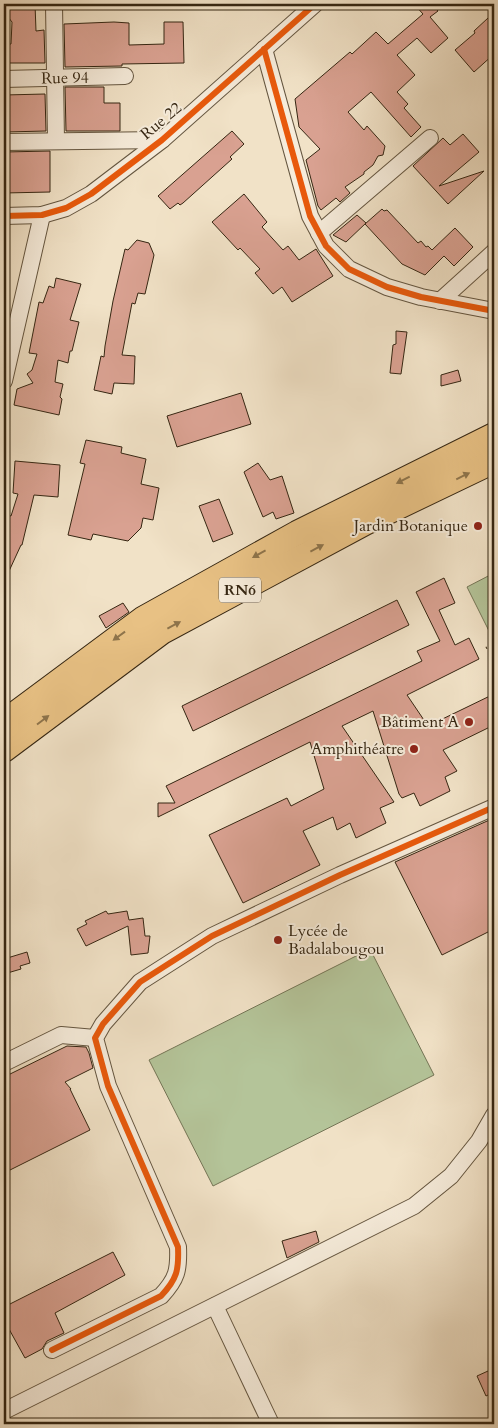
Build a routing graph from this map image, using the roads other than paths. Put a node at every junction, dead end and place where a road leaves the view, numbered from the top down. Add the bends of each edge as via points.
1 (54, 4) edge
2 (315, 4) edge
3 (264, 49) junction
4 (126, 76) dead end
5 (55, 78) junction
6 (4, 79) edge
7 (430, 138) dead end
8 (162, 140) junction
9 (56, 141) junction
10 (4, 142) edge
11 (42, 215) junction
12 (4, 216) edge
13 (319, 233) junction
14 (494, 252) edge
15 (440, 301) junction
16 (494, 311) edge
17 (4, 381) edge
18 (494, 435) edge
19 (494, 461) edge
20 (4, 722) edge
21 (4, 750) edge
22 (494, 807) edge
23 (95, 1038) junction
24 (4, 1063) edge
25 (494, 1115) edge
26 (216, 1306) junction
27 (52, 1350) dead end
28 (4, 1411) edge
29 (272, 1424) edge

1 - 5 street
2 - 3 street, Rue 22
3 - 8 street, Rue 22
3 - 13 street via 310,216
4 - 5 street, Rue 94
5 - 6 street, Rue 94
5 - 9 street
7 - 13 street
8 - 9 street
8 - 11 street, Rue 22 via 92,194 66,208
9 - 10 street
11 - 12 street, Rue 22
11 - 17 street
13 - 15 street via 326,246 349,269 387,287
14 - 15 street
15 - 16 street
18 -> 20 highway, RN6 via 297,533 144,618
21 -> 19 highway, RN6 via 162,632 365,523
22 - 23 street via 212,936 140,982 103,1024
23 - 24 street via 61,1035
23 - 27 street via 108,1086 178,1247 179,1262 174,1282 162,1296
25 - 26 street via 479,1141 451,1176 414,1206
26 - 28 street
26 - 29 street

